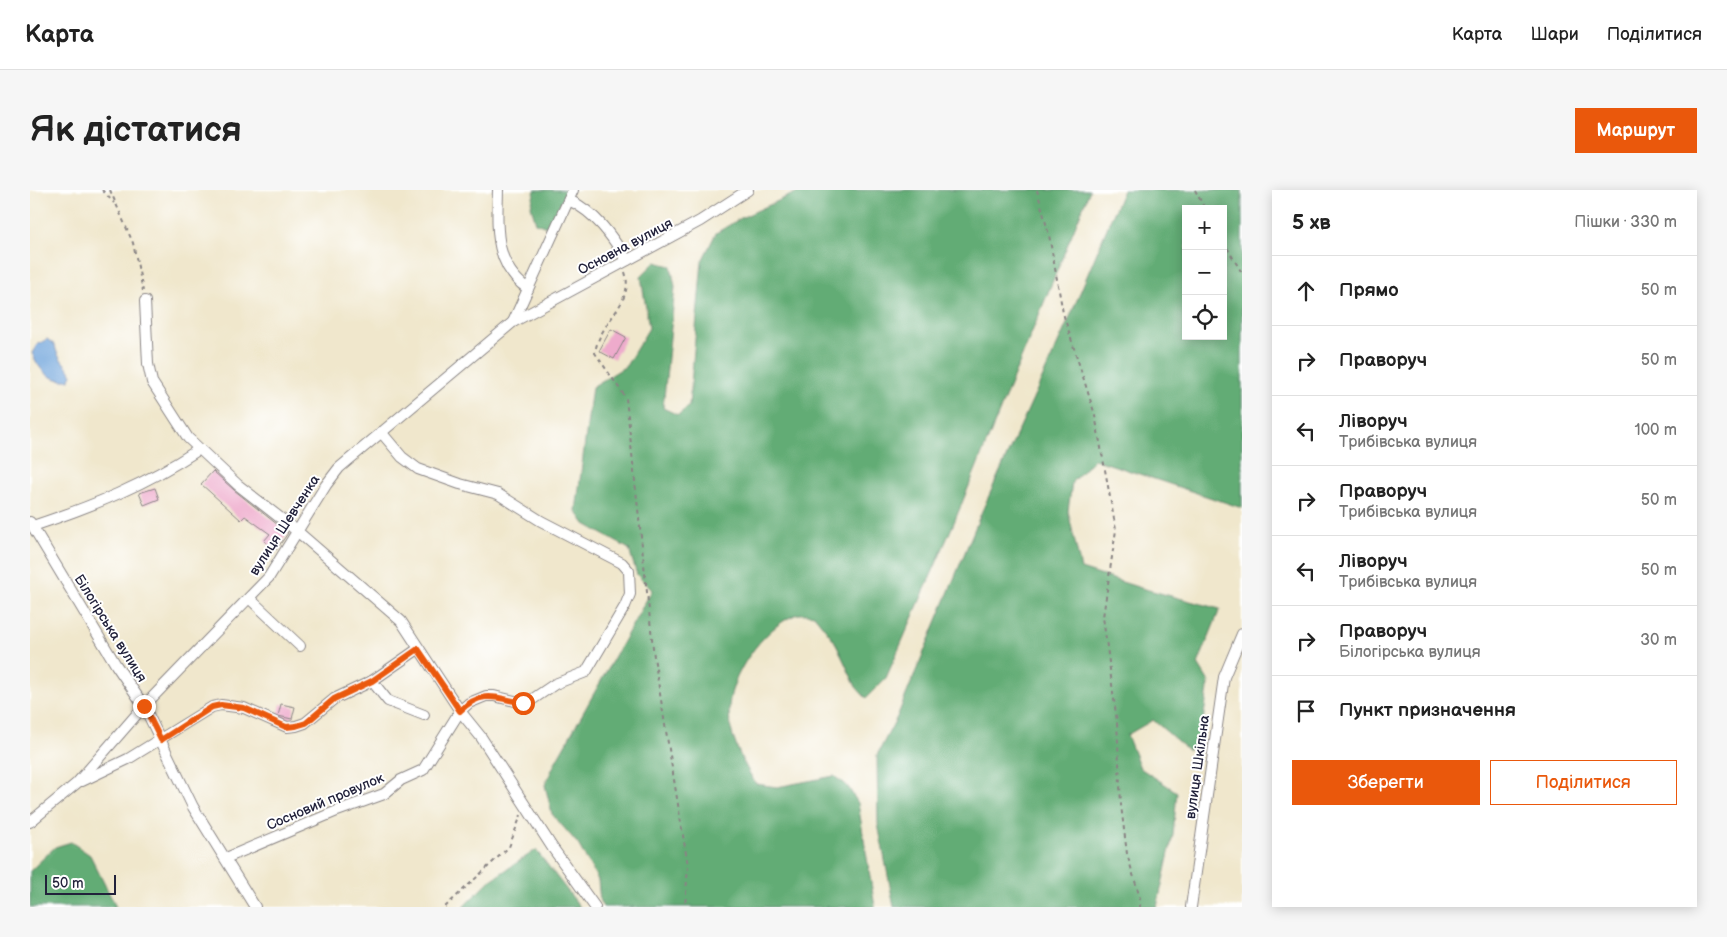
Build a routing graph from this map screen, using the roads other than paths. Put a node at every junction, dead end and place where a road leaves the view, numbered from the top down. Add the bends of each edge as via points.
1 (498, 190) edge
2 (748, 190) edge
3 (571, 195) edge
4 (624, 262) junction
5 (528, 290) junction
6 (145, 301) road end
7 (513, 322) junction
8 (381, 432) junction
9 (198, 450) junction
10 (31, 524) edge
11 (297, 531) junction
12 (249, 598) junction
13 (1242, 634) edge
14 (300, 646) dead end
15 (418, 649) junction
16 (372, 681) junction
17 (144, 706) junction
18 (460, 711) junction
19 (424, 715) dead end
20 (161, 740) junction
21 (77, 784) junction
22 (30, 822) edge
23 (226, 858) junction
24 (256, 907) edge
25 (596, 907) edge
26 (1191, 907) edge

1 - 5 street via 501,254 511,275
2 - 4 street, Основна вулиця via 700,221
3 - 4 street via 610,232
3 - 5 street
4 - 7 street, Основна вулиця
5 - 7 street
6 - 9 street via 152,382
7 - 8 street, вулиця Шевченка
8 - 11 street, вулиця Шевченка via 340,468
8 - 18 street via 402,457 418,469 498,494 541,521 622,563 629,571 630,594 626,606 586,672 555,684 530,701 523,703 486,696
9 - 10 street via 134,488
9 - 11 street
10 - 17 street, Білогірська вулиця
11 - 12 street, вулиця Шевченка via 269,577
11 - 15 street via 401,621
12 - 14 street
12 - 17 street, вулиця Шевченка
13 - 26 street, вулиця Шкільна via 1224,678
15 - 16 street
15 - 18 street
16 - 19 street via 388,701
16 - 20 street via 334,699 306,723 296,726 286,727 244,708 221,705 212,707
17 - 20 street, Білогірська вулиця
17 - 21 street, вулиця Шевченка
18 - 23 street, Сосновий провулок via 422,770 401,780 389,792
18 - 25 street via 482,737 524,806
20 - 21 street
20 - 23 street, Білогірська вулиця via 193,807
21 - 22 street, вулиця Шевченка
23 - 24 street, Білогірська вулиця

